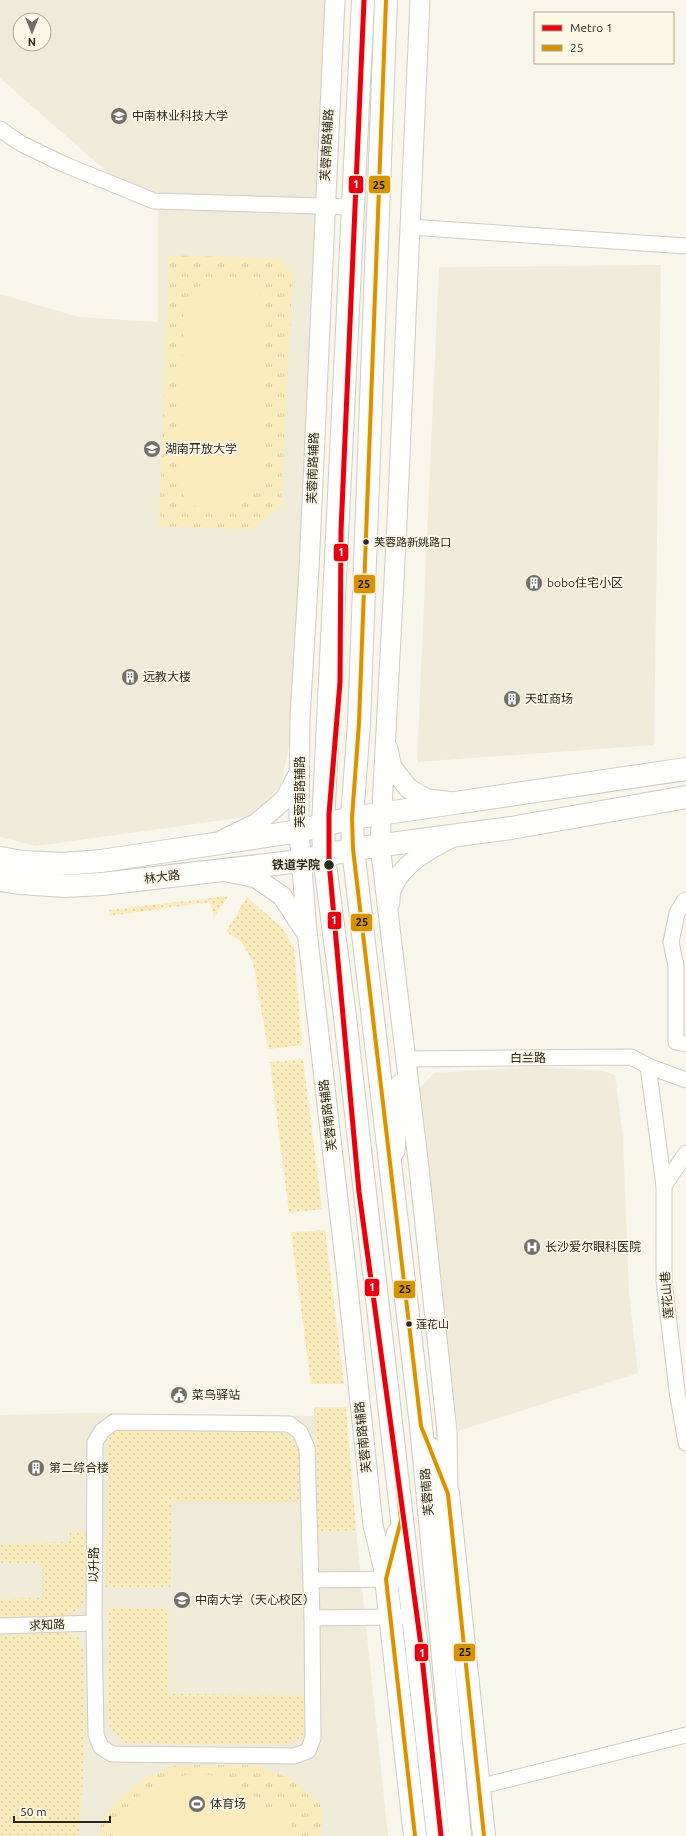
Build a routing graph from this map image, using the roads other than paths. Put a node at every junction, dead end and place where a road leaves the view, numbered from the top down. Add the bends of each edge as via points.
1 (335, 0) edge
2 (363, 0) edge
3 (386, 0) edge
4 (420, 0) edge
5 (0, 129) edge
6 (325, 206) junction
7 (352, 207) junction
8 (410, 227) junction
9 (686, 246) edge
10 (385, 738) junction
11 (686, 769) edge
12 (300, 772) junction
13 (686, 797) edge
14 (458, 802) junction
15 (381, 813) junction
16 (352, 818) junction
17 (323, 825) junction
18 (299, 831) junction
19 (457, 835) junction
20 (215, 844) junction
21 (380, 845) junction
22 (353, 849) junction
23 (324, 856) junction
24 (0, 858) edge
25 (301, 860) junction
26 (220, 870) junction
27 (0, 880) edge
28 (686, 900) edge
29 (388, 917) junction
30 (308, 936) junction
31 (686, 1044) edge
32 (405, 1051) junction
33 (648, 1066) junction
34 (686, 1080) edge
35 (686, 1153) edge
36 (392, 1182) junction
37 (664, 1186) junction
38 (421, 1426) junction
39 (686, 1443) edge
40 (448, 1494) junction
41 (402, 1520) junction
42 (386, 1579) junction
43 (408, 1579) junction
44 (311, 1580) junction
45 (391, 1617) junction
46 (413, 1617) junction
47 (312, 1618) junction
48 (94, 1623) junction
49 (0, 1626) edge
50 (686, 1735) edge
51 (478, 1787) junction
52 (415, 1836) edge
53 (438, 1836) edge
54 (460, 1836) edge
55 (484, 1836) edge

1 - 6 street, 芙蓉南路辅路
2 - 7 main road
3 - 16 main road, 芙蓉南路 via 359,723
4 - 8 street
5 - 6 street via 20,143 61,163 154,201
6 - 7 street
6 - 12 street, 芙蓉南路辅路 via 300,717
7 - 17 main road
8 - 9 street
8 - 10 street
10 - 14 street via 392,767 408,788 426,799
10 - 15 street
11 - 14 main road
12 - 18 street, 芙蓉南路辅路
12 - 20 street via 285,799 256,823
13 - 19 main road, 林大路
14 - 15 main road
15 - 16 main road
15 - 21 street
16 - 17 main road
16 - 22 main road, 芙蓉南路
17 - 18 main road
17 - 23 main road
18 - 20 main road
18 - 25 street, 芙蓉南路辅路
19 - 21 main road, 林大路
19 - 29 street via 430,849 404,869 391,889
20 - 24 main road via 101,861 62,864
21 - 22 main road, 林大路
21 - 29 street
22 - 23 main road, 林大路
22 - 36 main road, 芙蓉南路
23 - 25 main road, 林大路
23 - 41 main road via 347,1033
25 - 26 main road, 林大路
25 - 30 street, 芙蓉南路辅路
26 - 27 main road, 林大路 via 64,886
26 - 30 street via 256,878 282,896
28 - 31 street via 677,913 671,942 676,966 676,1042
29 - 32 street
30 - 42 street, 芙蓉南路辅路 via 373,1525
32 - 33 street, 白兰路 via 631,1058
32 - 36 street
32 - 40 street via 447,1432
33 - 34 street, 白兰路
33 - 37 street, 莲花山巷
35 - 37 street
36 - 38 main road, 芙蓉南路
37 - 39 street, 莲花山巷 via 664,1280
38 - 40 main road
38 - 54 main road, 芙蓉南路
40 - 51 main road
41 - 42 main road
41 - 43 main road
42 - 43 street
42 - 44 street
42 - 45 main road
43 - 46 main road
44 - 47 street, 以升路
44 - 48 street, 以升路 via 307,1448 300,1432 289,1424 114,1422 102,1431 95,1442
45 - 46 street
45 - 47 street
45 - 52 main road
46 - 53 main road
47 - 48 street, 以升路 via 313,1738 308,1751 294,1756 112,1754 101,1747 96,1735
48 - 49 street, 求知路
50 - 51 street
51 - 55 main road

